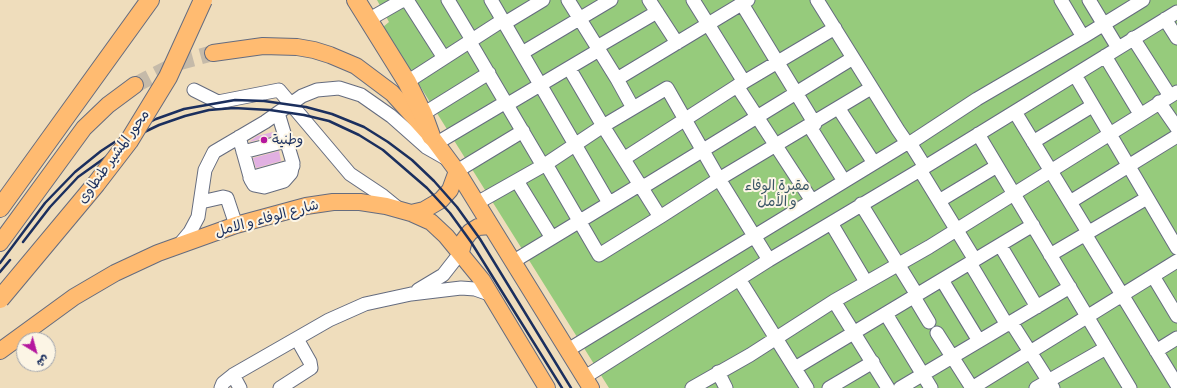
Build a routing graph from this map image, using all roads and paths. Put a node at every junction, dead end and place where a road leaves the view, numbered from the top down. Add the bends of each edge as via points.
1 (150, 0) edge
2 (203, 0) edge
3 (356, 0) edge
4 (403, 0) edge
5 (407, 0) edge
6 (448, 0) edge
7 (491, 0) edge
8 (543, 0) edge
9 (568, 0) edge
10 (611, 0) edge
11 (649, 0) edge
12 (693, 0) edge
13 (817, 0) edge
14 (1061, 0) edge
15 (1089, 0) edge
16 (1143, 0) edge
17 (740, 3) edge
18 (657, 12) junction
19 (1177, 12) edge
20 (580, 19) junction
21 (1165, 19) junction
22 (368, 20) junction
23 (504, 22) junction
24 (708, 24) junction
25 (1104, 25) junction
26 (835, 28) junction
27 (1083, 37) junction
28 (1133, 38) junction
29 (1177, 38) edge
30 (471, 41) junction
31 (677, 43) junction
32 (598, 48) junction
33 (1118, 48) junction
34 (213, 53) tunnel mouth
35 (522, 53) junction
36 (1105, 56) junction
37 (444, 58) junction
38 (853, 58) junction
39 (777, 63) junction
40 (569, 68) junction
41 (489, 73) junction
42 (1075, 76) junction
43 (617, 79) junction
44 (407, 82) junction
45 (135, 84) tunnel mouth
46 (741, 84) junction
47 (540, 85) junction
48 (871, 88) junction
49 (194, 90) dead end
50 (796, 93) junction
51 (1169, 97) edge
52 (507, 103) junction
53 (290, 104) junction
54 (1092, 106) junction
55 (633, 108) junction
56 (839, 109) junction
57 (1015, 112) junction
58 (278, 113) junction
59 (423, 114) junction
60 (1140, 114) junction
61 (758, 117) junction
62 (686, 120) junction
63 (812, 125) junction
64 (603, 126) junction
65 (1177, 128) edge
66 (523, 131) junction
67 (978, 134) junction
68 (1109, 134) junction
69 (1177, 136) edge
70 (240, 137) junction
71 (434, 140) junction
72 (286, 141) junction
73 (1033, 142) junction
74 (909, 143) junction
75 (574, 145) junction
76 (776, 146) junction
77 (703, 151) junction
78 (243, 152) junction
79 (625, 158) junction
80 (874, 163) junction
81 (453, 165) junction
82 (545, 165) junction
83 (997, 166) junction
84 (1128, 167) junction
85 (923, 168) junction
86 (1050, 170) junction
87 (719, 179) junction
88 (517, 181) junction
89 (844, 181) junction
90 (642, 186) junction
91 (1013, 193) junction
92 (1147, 198) junction
93 (812, 201) junction
94 (939, 201) junction
95 (201, 202) junction
96 (1070, 202) junction
97 (477, 203) junction
98 (609, 203) junction
99 (861, 204) junction
100 (0, 208) edge
101 (405, 211) junction
102 (660, 217) junction
103 (580, 221) junction
104 (831, 223) junction
105 (236, 225) junction
106 (1033, 225) junction
107 (492, 226) junction
108 (957, 229) junction
109 (1086, 233) junction
110 (754, 235) junction
111 (552, 238) junction
112 (0, 243) edge
113 (180, 244) junction
114 (1000, 245) junction
115 (1177, 248) edge
116 (461, 252) junction
117 (1050, 255) junction
118 (770, 260) junction
119 (514, 261) junction
120 (1177, 261) edge
121 (973, 262) junction
122 (899, 264) junction
123 (1153, 276) junction
124 (739, 278) junction
125 (942, 280) junction
126 (866, 282) junction
127 (1070, 288) junction
128 (411, 294) junction
129 (492, 295) junction
130 (1122, 295) junction
131 (916, 296) junction
132 (0, 299) edge
133 (834, 301) junction
134 (1036, 307) junction
135 (1175, 308) edge
136 (886, 314) junction
137 (1087, 317) junction
138 (929, 322) dead end
139 (1009, 324) junction
140 (854, 333) junction
141 (937, 333) dead end
142 (776, 337) junction
143 (1177, 338) edge
144 (296, 339) junction
145 (979, 341) junction
146 (1106, 348) junction
147 (568, 350) junction
148 (1156, 350) junction
149 (0, 351) edge
150 (1030, 352) junction
151 (952, 356) junction
152 (872, 362) junction
153 (795, 368) junction
154 (718, 372) junction
155 (923, 374) junction
156 (233, 375) junction
157 (588, 383) edge
158 (1051, 384) edge
159 (1175, 385) edge
160 (221, 388) edge
161 (240, 388) edge
162 (280, 388) edge
163 (547, 388) edge
164 (692, 388) edge
165 (726, 388) edge
166 (807, 388) edge
167 (829, 388) edge
168 (888, 388) edge
169 (900, 388) edge
170 (931, 388) edge
171 (972, 388) edge
172 (1036, 388) edge
173 (1130, 388) edge

1 - 100 highway
2 - 132 highway, محور المشير طنطاوى, bridge via 168,76 129,141
3 - 22 highway
4 - 22 lane
5 - 37 lane
6 - 30 lane
7 - 23 lane
8 - 23 lane
9 - 20 lane
10 - 20 lane
11 - 18 lane
12 - 24 lane
13 - 26 lane
14 - 27 lane
15 - 25 lane
16 - 25 lane
17 - 24 lane
17 - 39 lane
18 - 31 lane
18 - 32 lane
19 - 21 lane
20 - 32 lane
20 - 35 lane
21 - 28 lane
21 - 29 lane
22 - 44 highway
23 - 30 lane
23 - 35 lane
24 - 31 lane
24 - 46 lane
25 - 27 lane
25 - 33 lane
26 - 38 lane
26 - 39 lane
27 - 74 lane via 977,99
28 - 33 lane
28 - 51 lane
30 - 37 lane
30 - 41 lane
31 - 43 lane
32 - 40 lane
32 - 43 lane
33 - 36 lane
34 - 71 main road via 246,47 280,46 297,47 330,55 356,66 380,83
35 - 47 lane
36 - 42 lane
36 - 60 lane
37 - 44 lane
38 - 48 lane
38 - 50 lane
39 - 46 lane
39 - 50 lane
40 - 47 lane
40 - 64 lane
41 - 52 lane
41 - 59 lane
42 - 54 lane
42 - 57 lane
43 - 55 lane
44 - 59 highway
45 - 112 main road via 108,104 84,128
46 - 61 lane
46 - 62 lane
47 - 52 lane
47 - 75 lane
48 - 56 lane
48 - 74 lane
49 - 53 lane via 218,102 277,89
50 - 61 lane
50 - 63 lane
51 - 60 lane
51 - 65 lane
52 - 66 lane
52 - 71 lane
53 - 58 lane
53 - 81 lane via 309,92 324,88 354,92 391,116 426,147
53 - 101 lane via 350,174
54 - 68 lane
54 - 73 lane
55 - 62 lane via 667,88
55 - 64 lane
56 - 63 lane
56 - 80 lane
57 - 67 lane
57 - 73 lane
58 - 70 lane
58 - 72 lane
59 - 71 highway
60 - 68 lane
61 - 76 lane
61 - 77 lane
62 - 77 lane
62 - 79 lane
63 - 76 lane
63 - 89 lane
64 - 75 lane
64 - 79 lane
66 - 81 lane
66 - 82 lane
67 - 83 lane
67 - 85 lane
68 - 84 lane
68 - 86 lane
69 - 84 lane
70 - 78 lane
70 - 95 lane via 218,149 208,160
71 - 81 main road
72 - 78 lane
72 - 78 lane via 293,166 291,173 287,179 264,187 254,185
73 - 86 lane
74 - 80 lane
74 - 85 lane
75 - 82 lane
75 - 98 lane
76 - 87 lane
76 - 93 lane
77 - 87 lane
77 - 90 lane
79 - 90 lane
80 - 89 lane
81 - 97 main road
81 - 101 main road via 450,190 442,200 424,210
82 - 88 lane
82 - 103 lane
83 - 91 lane
83 - 94 lane
84 - 92 lane
84 - 96 lane
85 - 94 lane
85 - 99 lane
86 - 91 lane
86 - 96 lane
87 - 102 lane
87 - 110 lane
88 - 97 lane
88 - 111 lane
89 - 93 lane
90 - 98 lane
90 - 102 lane
91 - 106 lane
91 - 108 lane
92 - 109 lane
92 - 115 lane
93 - 110 lane
94 - 108 lane
95 - 105 lane via 227,198
95 - 113 lane via 194,225
96 - 109 lane
97 - 107 main road
98 - 103 lane
99 - 104 lane
99 - 122 lane
101 - 105 main road, شارع الوفاء و الامل via 373,203 333,202 306,206
101 - 116 main road, شارع الوفاء و الامل via 432,222
102 - 103 lane via 599,254
103 - 111 lane
104 - 118 lane
104 - 126 lane
105 - 113 main road, شارع الوفاء و الامل
106 - 114 lane
106 - 117 lane
107 - 116 main road via 478,227 470,232 464,240
107 - 119 main road
108 - 121 lane
108 - 122 lane
109 - 117 lane
109 - 130 lane
110 - 118 lane
110 - 147 lane
111 - 119 lane
113 - 149 main road, شارع الوفاء و الامل via 136,262 94,284 31,326
114 - 121 lane
114 - 134 lane
116 - 128 lane via 443,274
116 - 129 main road, شارع الوفاء و الامل
117 - 127 lane
118 - 124 lane
119 - 147 main road
120 - 123 lane
121 - 125 lane
121 - 139 lane
122 - 126 lane
122 - 131 lane
123 - 130 lane
123 - 135 lane
124 - 142 lane
124 - 157 lane
125 - 131 lane
125 - 145 lane
126 - 133 lane
127 - 134 lane
127 - 137 lane
128 - 129 lane via 468,288
128 - 144 lane via 364,304
129 - 163 main road, شارع الوفاء و الامل
130 - 137 lane
130 - 148 lane
131 - 136 lane
131 - 138 lane
133 - 140 lane
133 - 142 lane
134 - 139 lane
136 - 140 lane
136 - 155 lane
137 - 146 lane
137 - 150 lane
139 - 145 lane
139 - 150 lane
140 - 152 lane
140 - 153 lane
141 - 151 lane
142 - 153 lane
142 - 154 lane
143 - 148 lane
144 - 156 lane
144 - 162 lane via 311,368
145 - 151 lane
146 - 158 lane
146 - 173 lane
147 - 157 main road
148 - 159 lane
150 - 158 lane
150 - 171 lane
151 - 155 lane
151 - 171 lane
152 - 167 lane
152 - 168 lane
153 - 166 lane
154 - 164 lane
154 - 165 lane
155 - 169 lane
155 - 170 lane
156 - 160 lane
156 - 161 lane
158 - 172 lane

